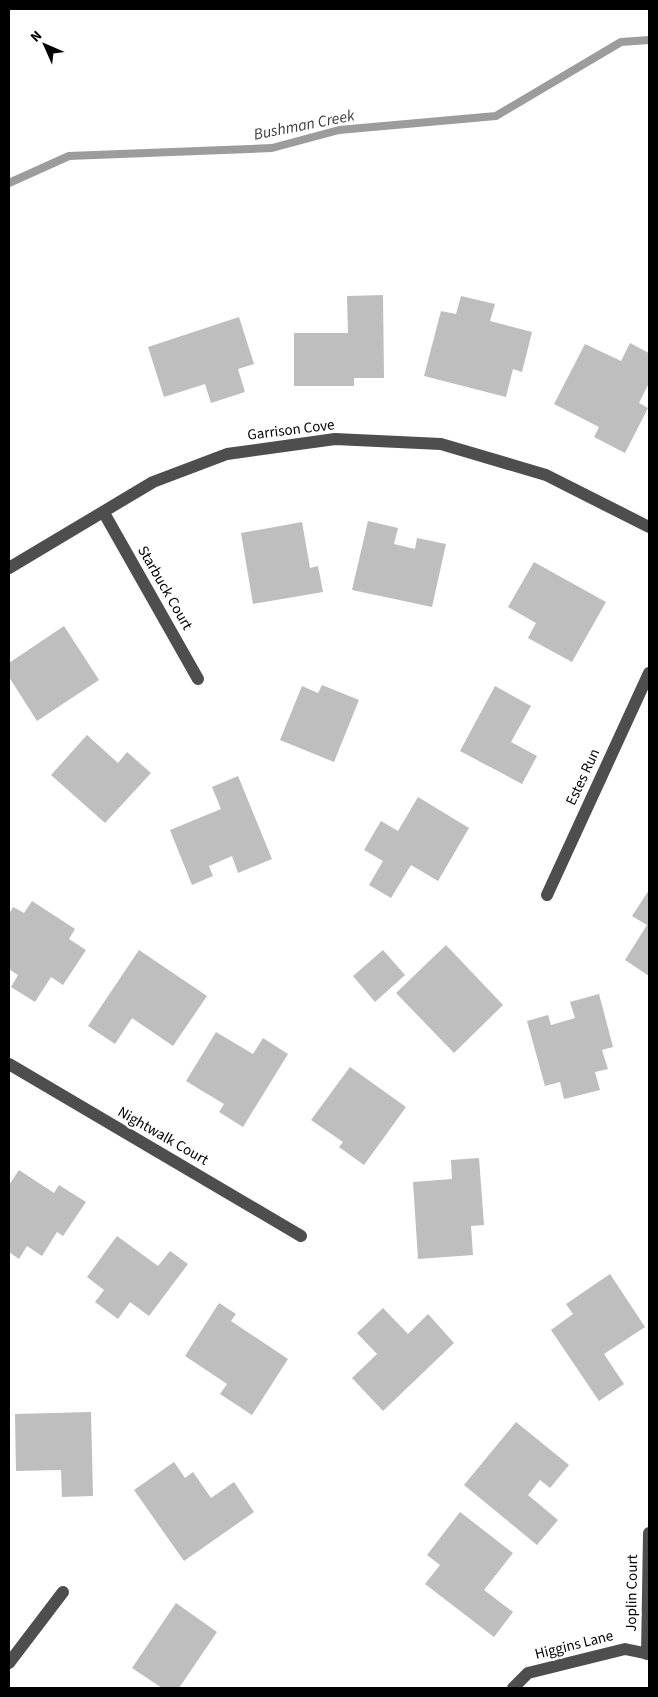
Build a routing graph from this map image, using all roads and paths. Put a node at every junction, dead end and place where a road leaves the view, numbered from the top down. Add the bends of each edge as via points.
1 (104, 513) junction
2 (649, 527) edge
3 (9, 568) edge
4 (649, 674) edge
5 (198, 679) dead end
6 (547, 895) dead end
7 (9, 1064) edge
8 (301, 1236) dead end
9 (649, 1533) edge
10 (63, 1592) dead end
11 (648, 1654) edge
12 (9, 1663) edge
13 (513, 1688) edge

1 - 2 street, Garrison Cove via 153,482 227,454 335,439 441,444 546,475
1 - 3 street, Garrison Cove
1 - 5 street, Starbuck Court
4 - 6 street, Estes Run
7 - 8 street, Nightwalk Court
9 - 11 street, Joplin Court
10 - 12 street
11 - 13 street, Higgins Lane via 625,1649 528,1673

